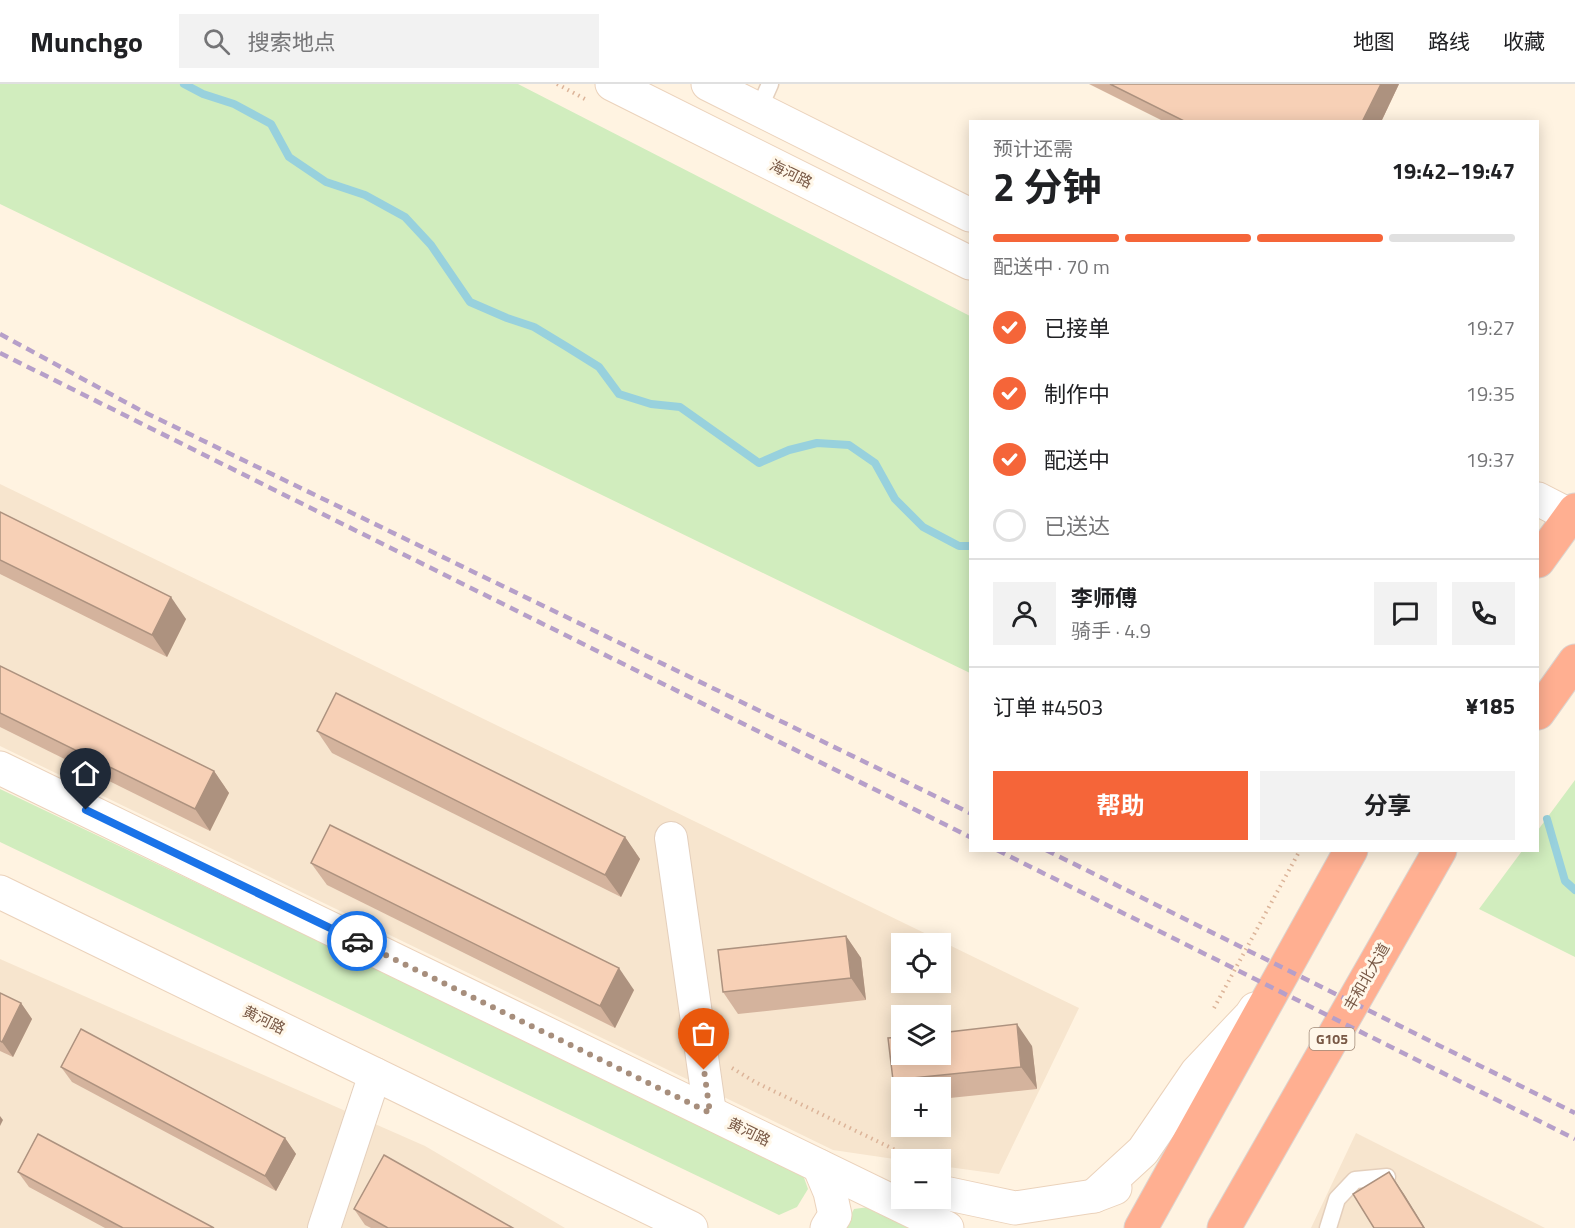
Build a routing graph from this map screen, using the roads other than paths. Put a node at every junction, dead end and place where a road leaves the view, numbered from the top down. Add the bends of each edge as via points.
1 (612, 84) edge
2 (708, 84) edge
3 (764, 97) edge
4 (969, 214) edge
5 (969, 262) edge
6 (1539, 499) edge
7 (1573, 513) edge
8 (1541, 550) edge
9 (1575, 660) edge
10 (1539, 712) edge
11 (0, 768) edge
12 (671, 838) dead end
13 (1337, 852) edge
14 (1350, 852) edge
15 (1439, 852) edge
16 (0, 892) edge
17 (375, 1074) junction
18 (710, 1113) junction
19 (1190, 1141) junction
20 (819, 1166) junction
21 (1387, 1176) edge
22 (891, 1182) edge
23 (1249, 1184) junction
24 (951, 1194) edge
25 (1094, 1196) junction
26 (324, 1228) edge
27 (691, 1228) edge
28 (827, 1228) edge
29 (947, 1228) edge
30 (1141, 1228) edge
31 (1224, 1228) edge
32 (1240, 1228) edge
33 (1328, 1228) edge

1 - 5 main road, 海河路
2 - 3 main road
3 - 4 main road
6 - 7 main road
7 - 8 highway
9 - 10 highway
11 - 18 main road, 黄河路
12 - 18 street
13 - 25 main road via 1251,1015 1197,1072 1143,1151
14 - 19 highway
15 - 23 highway, 丰和北大道 / G105
16 - 17 main road, 黄河路
17 - 26 street
17 - 27 main road, 黄河路
18 - 20 main road, 黄河路
19 - 25 main road via 1144,1177
19 - 30 highway
20 - 22 main road
20 - 28 main road via 835,1215
20 - 29 main road, 黄河路
21 - 33 lane via 1354,1180 1337,1199
23 - 31 highway, 丰和北大道 / G105
23 - 32 main road
24 - 25 main road via 1015,1208

